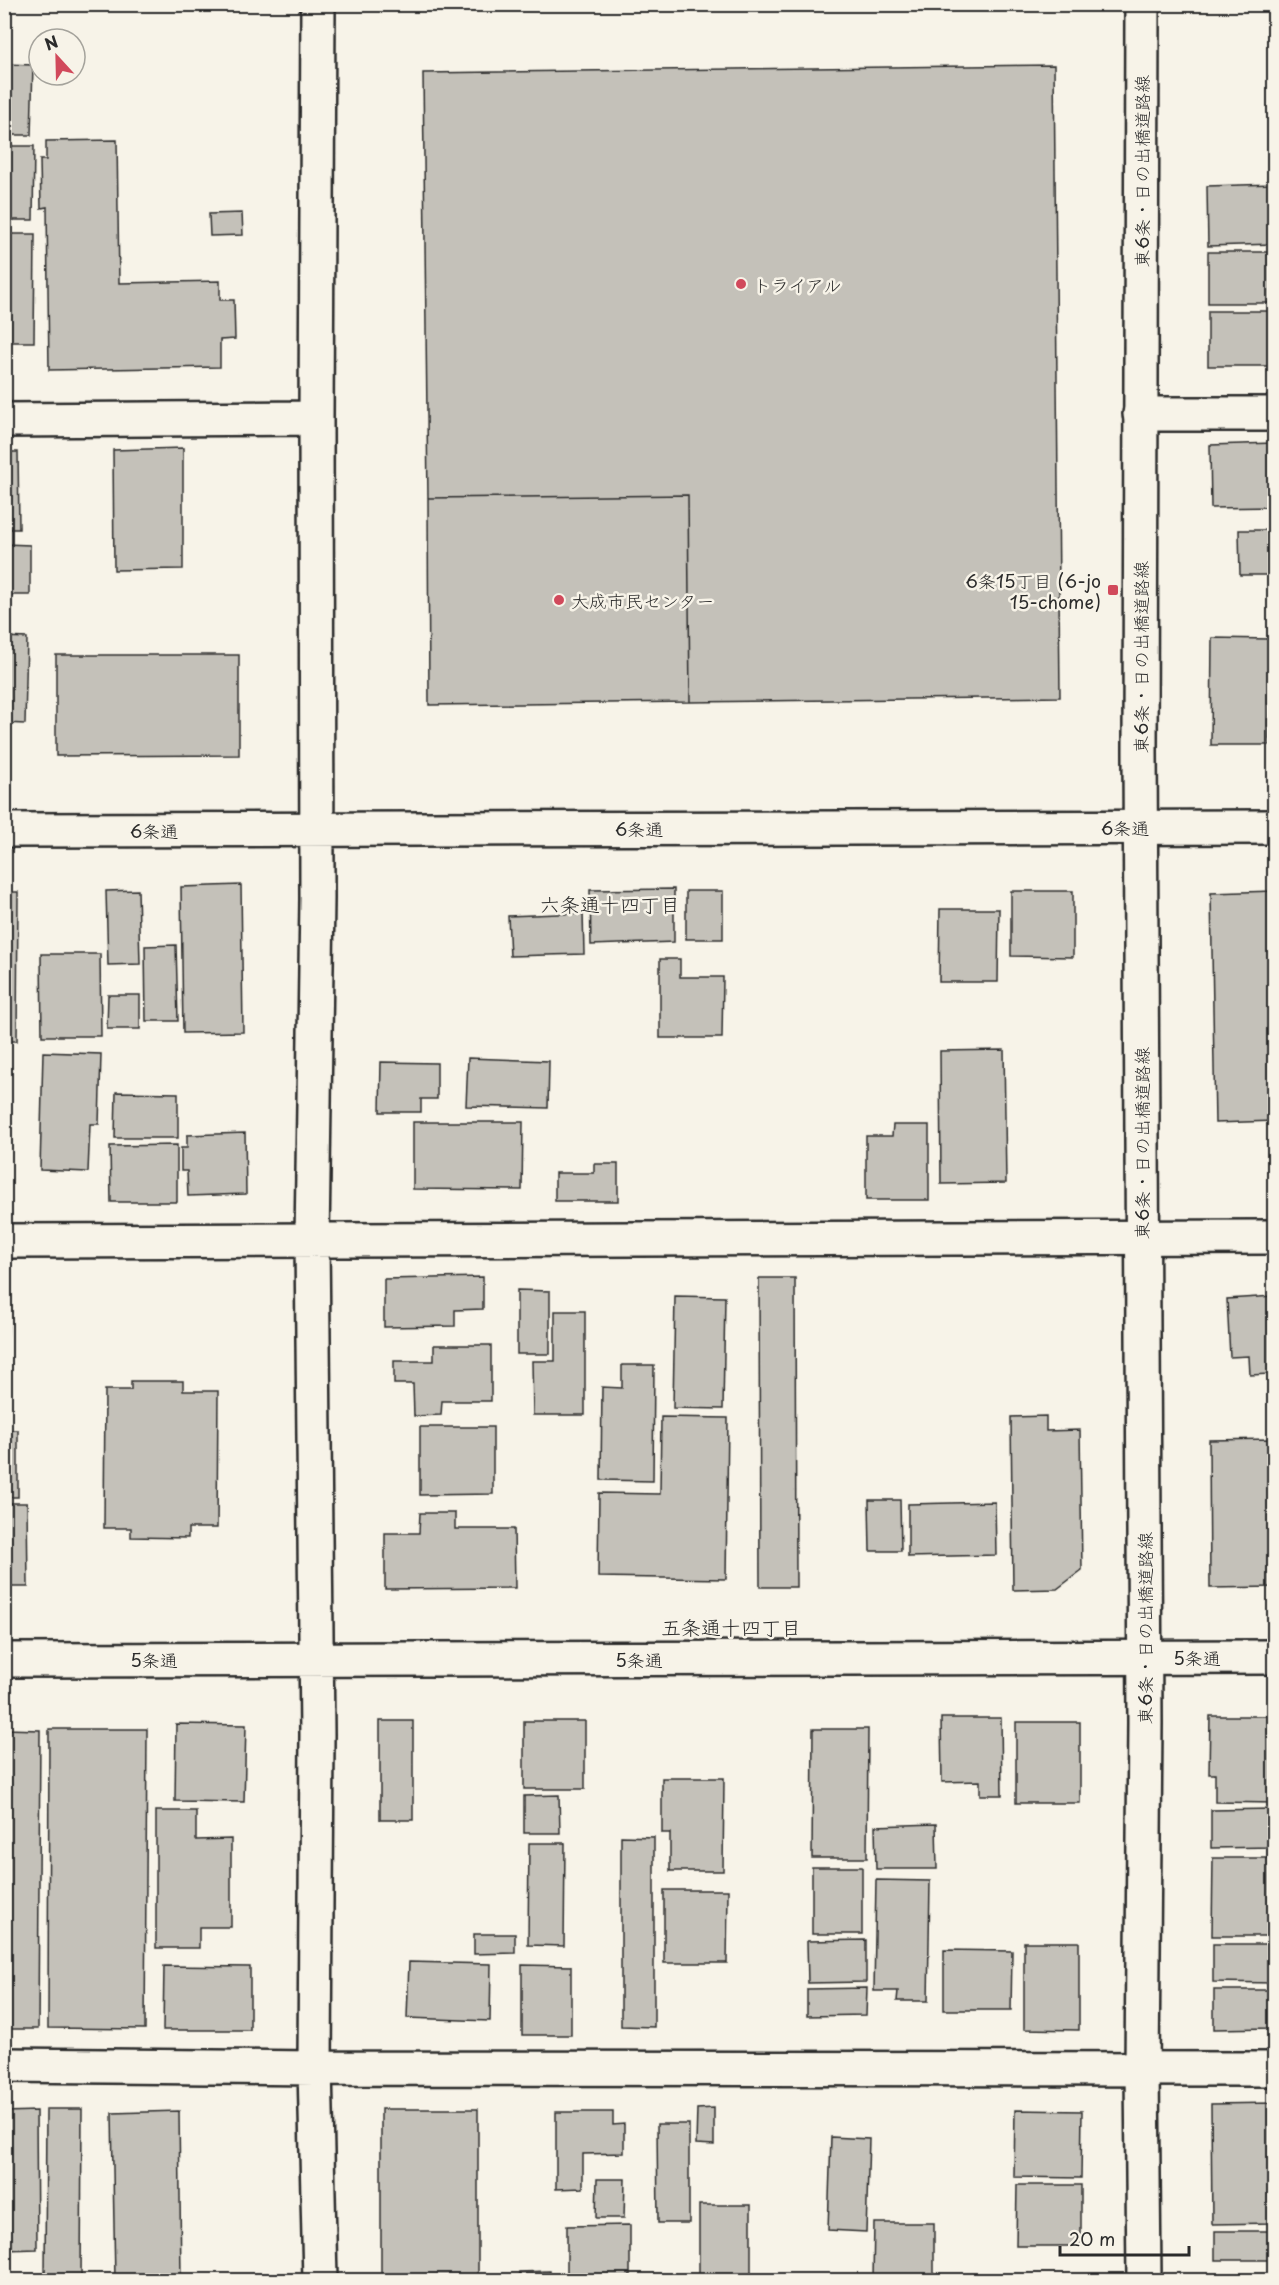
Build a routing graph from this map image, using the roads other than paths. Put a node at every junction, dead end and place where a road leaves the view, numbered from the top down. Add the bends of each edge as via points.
1 (318, 4) edge
2 (1142, 4) edge
3 (1140, 414) junction
4 (1275, 414) edge
5 (316, 418) junction
6 (4, 420) edge
7 (1275, 826) edge
8 (1141, 827) junction
9 (4, 830) edge
10 (315, 830) junction
11 (1275, 1237) edge
12 (1142, 1238) junction
13 (312, 1240) junction
14 (4, 1241) edge
15 (1144, 1657) junction
16 (1275, 1657) edge
17 (316, 1659) junction
18 (4, 1660) edge
19 (4, 2065) edge
20 (315, 2068) junction
21 (1142, 2069) junction
22 (1275, 2069) edge
23 (320, 2280) edge
24 (1144, 2280) edge

1 - 5 street
2 - 3 street, 東6条・日の出橋道路線
3 - 4 street
3 - 8 street, 東6条・日の出橋道路線
5 - 6 street
5 - 10 street
7 - 8 street, 6条通
8 - 10 street, 6条通
8 - 12 street, 東6条・日の出橋道路線
9 - 10 street, 6条通
10 - 13 street
11 - 12 street
12 - 13 street
12 - 15 street, 東6条・日の出橋道路線
13 - 14 street
13 - 17 street
15 - 16 street, 5条通
15 - 17 street, 5条通
15 - 21 street, 東6条・日の出橋道路線
17 - 18 street, 5条通
17 - 20 street
19 - 20 street
20 - 21 street
20 - 23 street
21 - 22 street
21 - 24 street, 東6条・日の出橋道路線

